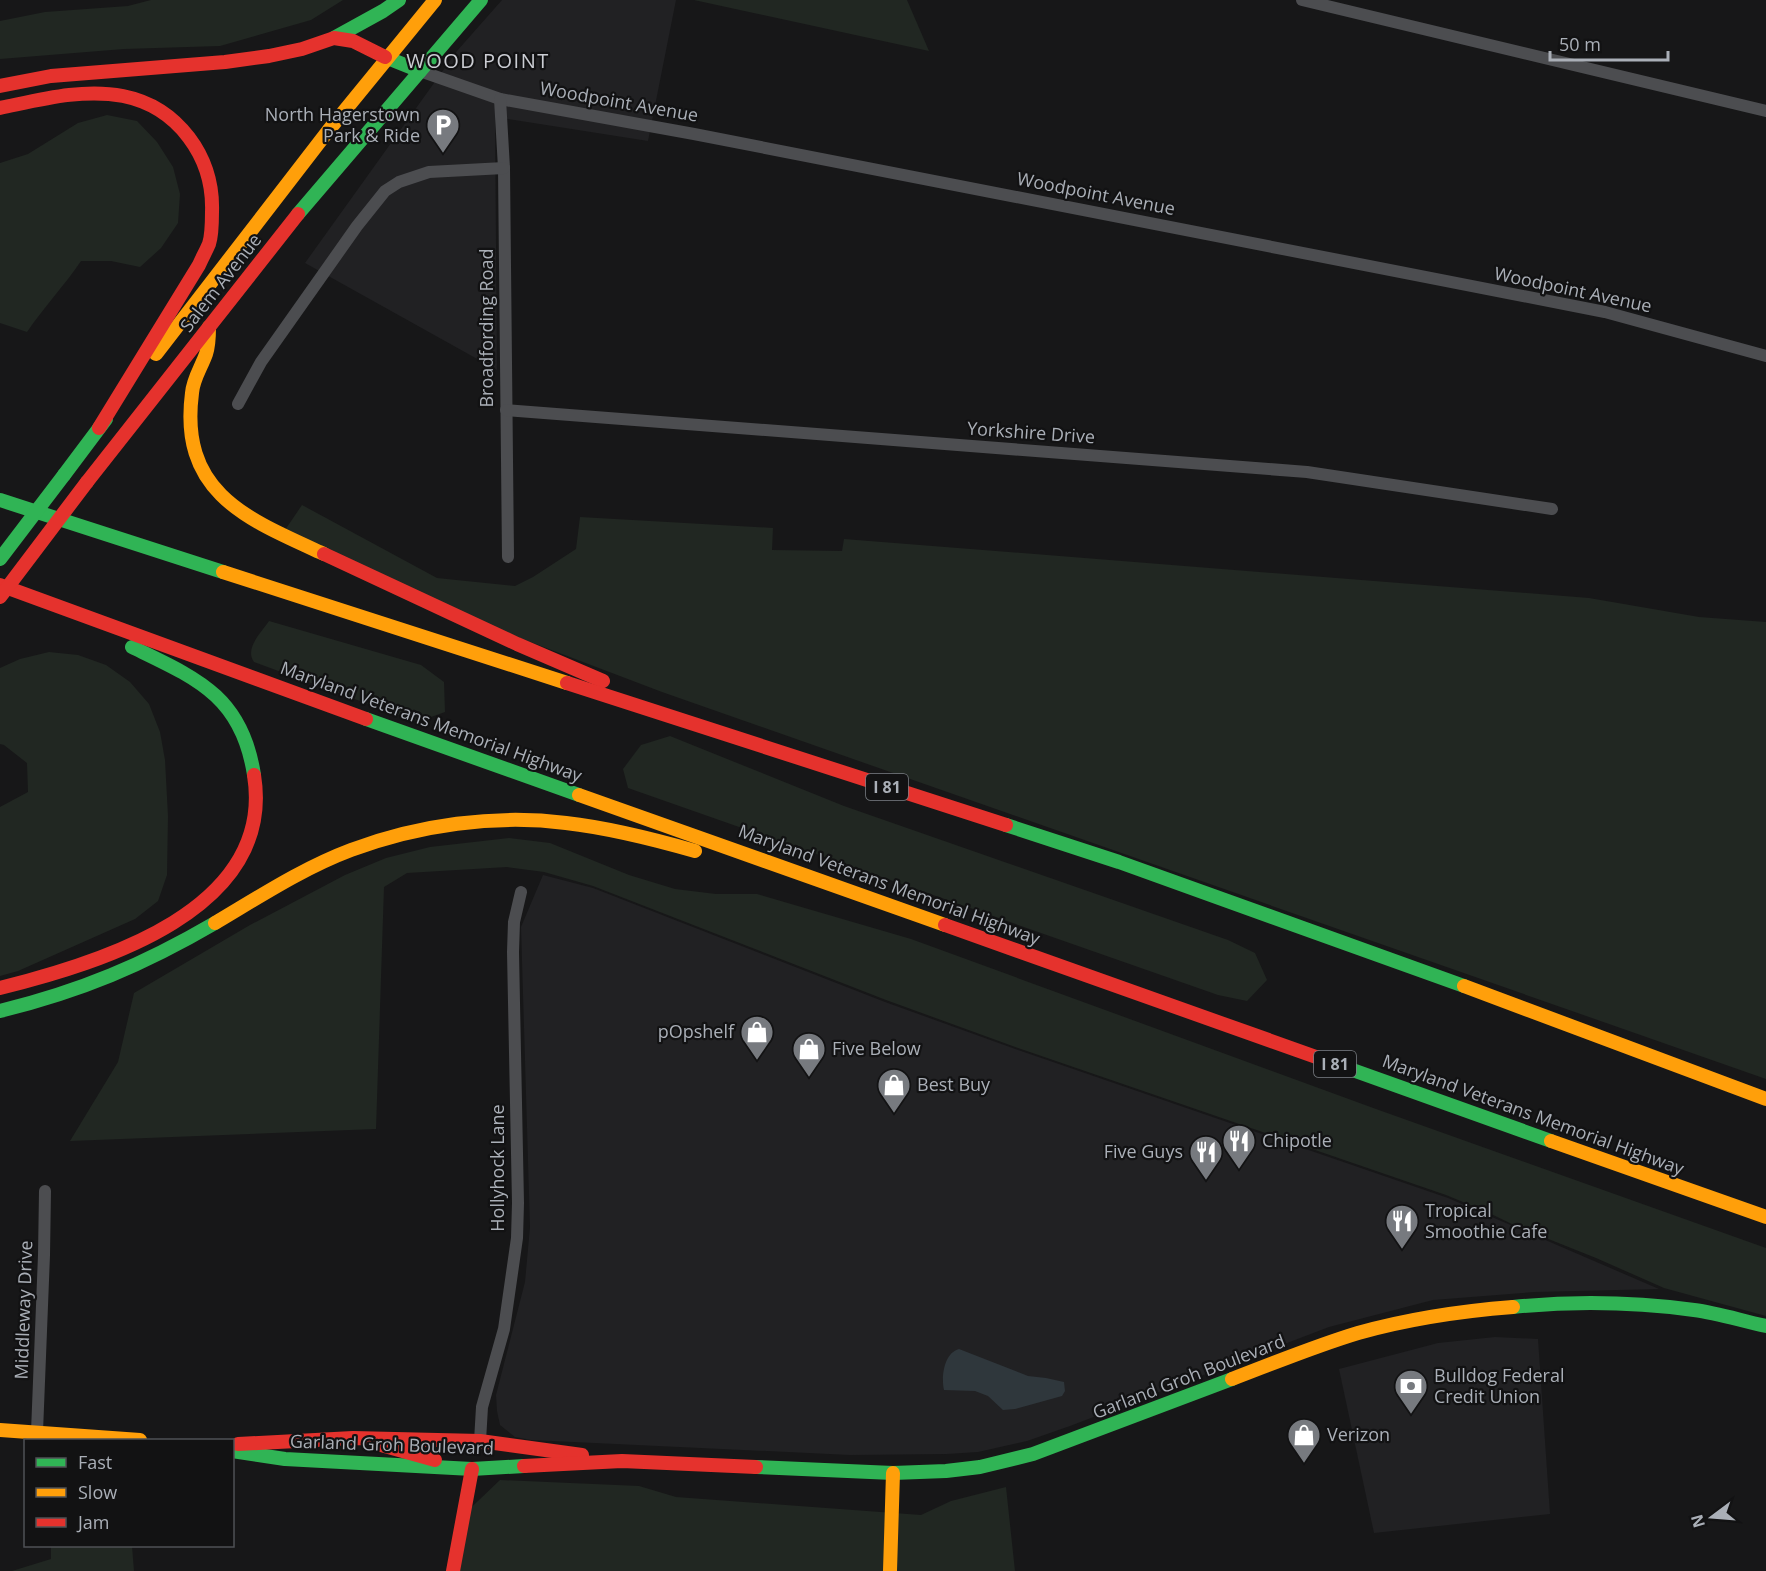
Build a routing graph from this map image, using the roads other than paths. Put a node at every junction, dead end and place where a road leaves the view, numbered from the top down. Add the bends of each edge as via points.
1 (399, 0) edge
2 (435, 0) edge
3 (481, 0) edge
4 (1302, 0) edge
5 (334, 38) junction
6 (385, 57) junction
7 (420, 71) junction
8 (0, 86) edge
9 (500, 99) junction
10 (0, 108) edge
11 (1766, 111) edge
12 (504, 168) junction
13 (209, 327) junction
14 (1766, 356) edge
15 (238, 404) dead end
16 (506, 410) junction
17 (99, 428) junction
18 (3, 501) edge
19 (1552, 509) dead end
20 (508, 557) dead end
21 (0, 559) edge
22 (0, 585) edge
23 (22, 592) junction
24 (0, 597) edge
25 (732, 736) junction
26 (521, 892) dead end
27 (905, 910) junction
28 (0, 988) edge
29 (0, 1011) edge
30 (1766, 1099) edge
31 (45, 1191) dead end
32 (1766, 1217) edge
33 (1766, 1326) edge
34 (0, 1430) edge
35 (37, 1432) junction
36 (353, 1438) junction
37 (127, 1439) edge
38 (480, 1441) junction
39 (234, 1444) edge
40 (234, 1451) edge
41 (561, 1452) junction
42 (622, 1461) junction
43 (472, 1469) junction
44 (893, 1473) junction
45 (453, 1571) edge
46 (890, 1571) edge

1 - 5 main road
2 - 6 main road, Salem Avenue
3 - 7 main road, Salem Avenue
4 - 11 street
5 - 6 main road via 353,41
5 - 8 main road via 269,56 51,76
6 - 7 main road
6 - 17 main road, Salem Avenue
7 - 9 street, Woodpoint Avenue
7 - 13 main road, Salem Avenue via 299,213
9 - 12 street, Broadfording Road
9 - 14 street, Woodpoint Avenue via 1605,312
10 - 17 main road via 99,93 148,103 186,131 209,174 213,194 209,242 199,265
12 - 15 street via 429,172 386,191 261,362
12 - 16 street, Broadfording Road
13 - 24 main road, Salem Avenue, bridge
13 - 25 main road via 207,352 192,386 190,438 207,479 239,512 517,644
16 - 19 street, Yorkshire Drive via 1307,472
16 - 20 street, Broadfording Road
17 - 21 main road, Salem Avenue, bridge
18 - 25 main road, I 81
22 - 23 main road, Maryland Veterans Memorial Highway / I 81
23 - 27 main road, Maryland Veterans Memorial Highway / I 81 via 371,721
23 - 28 main road via 207,687 242,731 252,759 255,817 247,845 234,868 198,905 164,928 83,965
25 - 30 main road, I 81 via 1119,862
26 - 38 street, Hollyhock Lane via 513,952 517,1238 504,1329 482,1407
27 - 29 main road via 614,831 523,820 477,822 381,840 330,859 136,966 87,987
27 - 32 main road, Maryland Veterans Memorial Highway / I 81
31 - 35 street, Middleway Drive
33 - 44 main road, Garland Groh Boulevard via 1696,1311 1638,1305 1541,1304 1449,1314 1374,1329 1316,1347 1033,1454 980,1467
34 - 35 main road
35 - 37 main road
36 - 38 main road, Garland Groh Boulevard
36 - 39 main road, Garland Groh Boulevard
36 - 43 main road
38 - 41 main road, Garland Groh Boulevard
40 - 43 main road, Garland Groh Boulevard via 285,1459
41 - 42 main road, Garland Groh Boulevard
41 - 43 main road
42 - 43 main road, Garland Groh Boulevard
42 - 44 main road, Garland Groh Boulevard
43 - 45 main road
44 - 46 main road

